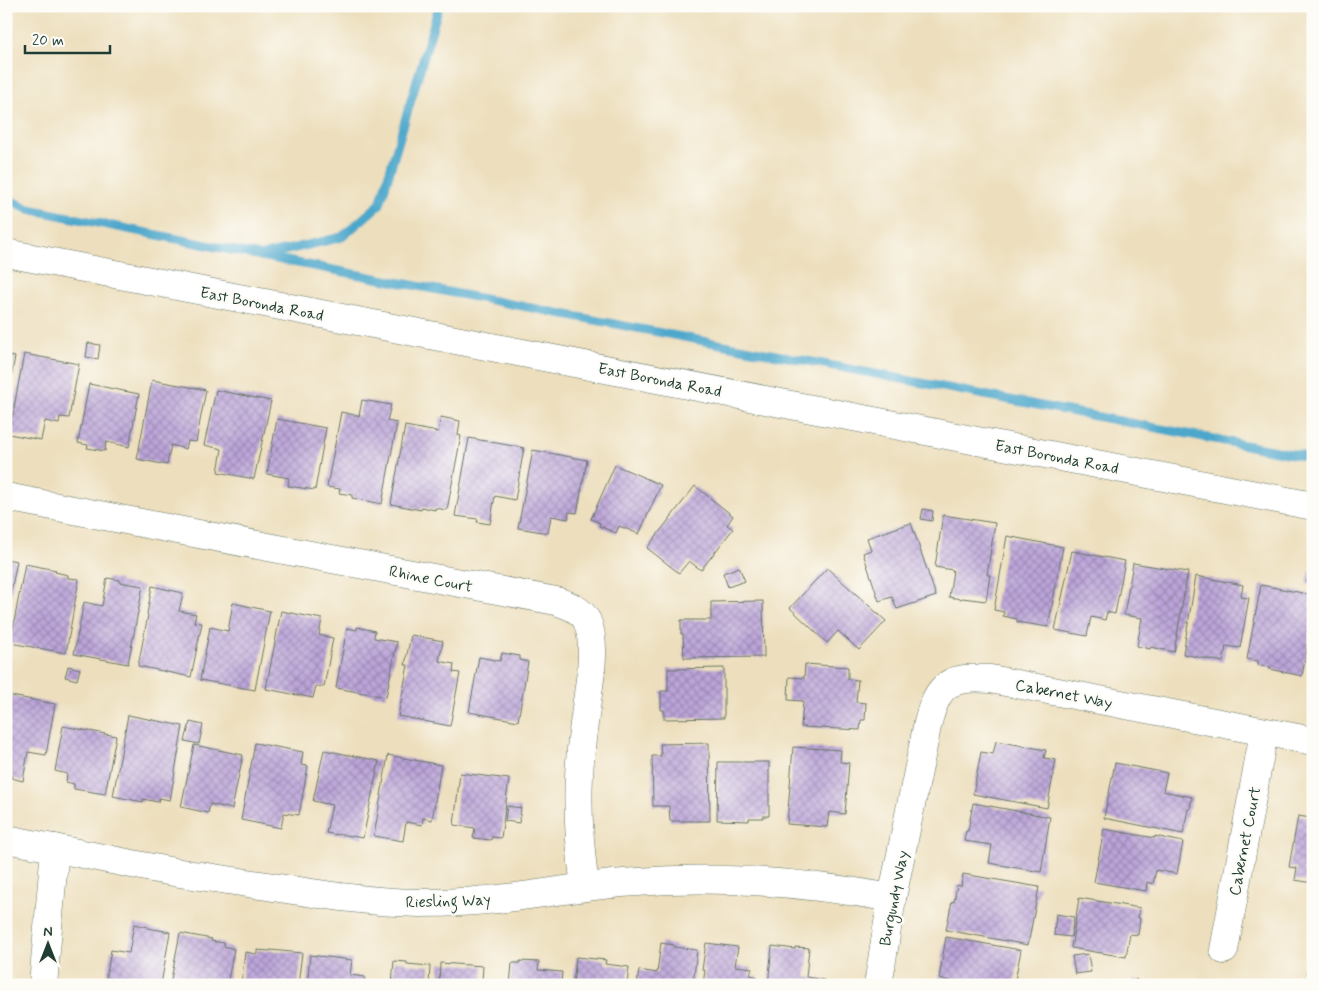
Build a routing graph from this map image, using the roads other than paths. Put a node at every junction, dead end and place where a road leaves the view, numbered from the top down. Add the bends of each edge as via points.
1 (6, 253) edge
2 (6, 497) edge
3 (1313, 506) edge
4 (1264, 732) junction
5 (1313, 741) edge
6 (911, 812) joint
7 (6, 839) edge
8 (56, 848) junction
9 (585, 887) junction
10 (892, 898) junction
11 (1224, 950) dead end
12 (43, 985) edge
13 (878, 985) edge

1 - 3 street, East Boronda Road
2 - 9 street, Rhine Court via 571,605 587,620 592,637 579,776 578,815
4 - 5 street, Cabernet Way
4 - 6 street, Cabernet Way via 990,679 959,679 941,691 931,709
4 - 11 street, Cabernet Court
6 - 10 street, Burgundy Way
7 - 8 street, Riesling Way
8 - 9 street, Riesling Way via 173,872 369,901 468,902
8 - 12 street
9 - 10 street, Riesling Way via 692,879 747,880
10 - 13 street, Burgundy Way

